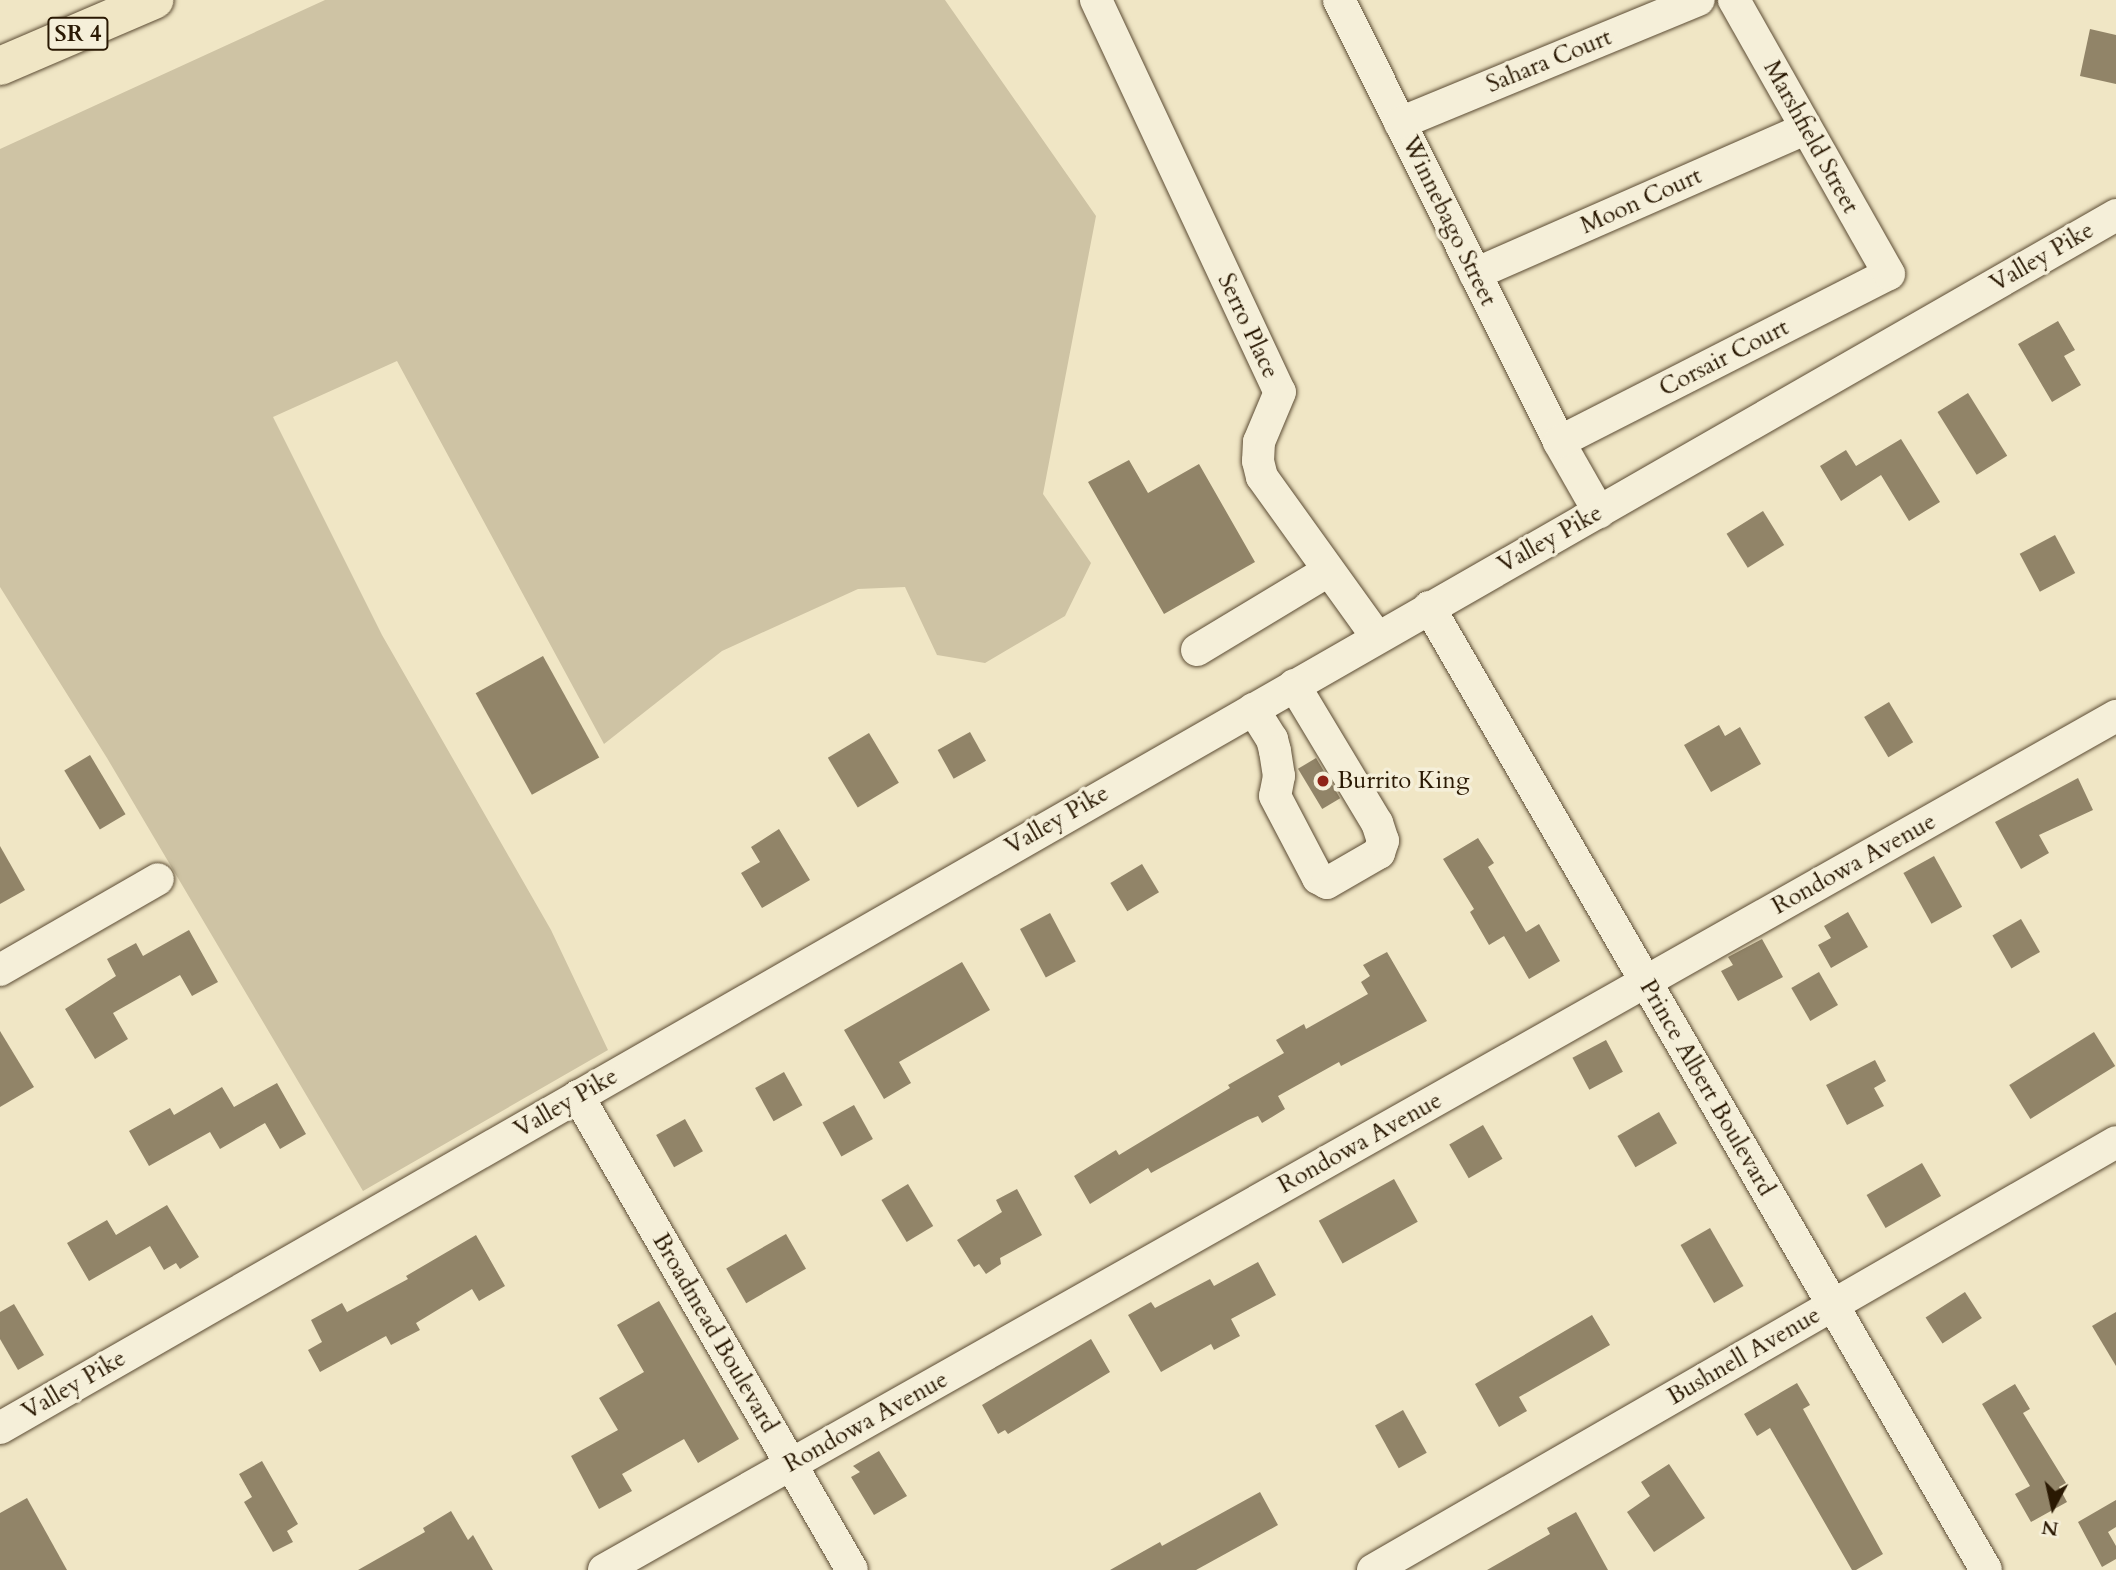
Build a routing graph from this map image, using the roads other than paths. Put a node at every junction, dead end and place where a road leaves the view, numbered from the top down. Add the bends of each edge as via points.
1 (154, 0) edge
2 (1096, 0) edge
3 (1339, 0) edge
4 (1699, 0) edge
5 (1734, 0) edge
6 (0, 66) edge
7 (1400, 123) junction
8 (1806, 129) junction
9 (2116, 215) edge
10 (1475, 274) junction
11 (1889, 274) joint
12 (1559, 442) junction
13 (1599, 512) junction
14 (1328, 571) junction
15 (1429, 607) junction
16 (1377, 637) junction
17 (1197, 650) dead end
18 (1294, 685) junction
19 (1252, 709) junction
20 (2116, 716) edge
21 (158, 879) dead end
22 (0, 970) edge
23 (1645, 982) junction
24 (578, 1096) junction
25 (2116, 1142) edge
26 (1832, 1305) junction
27 (0, 1428) edge
28 (791, 1464) junction
29 (604, 1570) edge
30 (852, 1570) edge
31 (1373, 1570) edge
32 (1986, 1570) edge

1 - 6 highway, SR 4
2 - 14 street, Serro Place via 1280,393 1259,442 1262,477
3 - 7 street, Winnebago Street
4 - 7 street, Sahara Court
5 - 8 street, Marshfield Street
7 - 10 street, Winnebago Street
8 - 10 street, Moon Court
8 - 11 street, Marshfield Street
9 - 13 street, Valley Pike
10 - 12 street, Winnebago Street
11 - 12 street, Corsair Court
12 - 13 street, Winnebago Street
13 - 15 street, Valley Pike
14 - 16 street, Serro Place
14 - 17 street
15 - 16 street, Valley Pike
15 - 23 street, Prince Albert Boulevard
16 - 18 street, Valley Pike
18 - 19 street, Valley Pike
18 - 19 street via 1377,823 1383,841 1379,853 1327,883 1318,878 1275,796 1279,776 1272,739
19 - 24 street, Valley Pike
20 - 23 street, Rondowa Avenue
21 - 22 street
23 - 26 street, Prince Albert Boulevard
23 - 28 street, Rondowa Avenue
24 - 27 street, Valley Pike
24 - 28 street, Broadmead Boulevard
25 - 26 street, Bushnell Avenue
26 - 31 street, Bushnell Avenue
26 - 32 street, Prince Albert Boulevard
28 - 29 street, Rondowa Avenue
28 - 30 street, Broadmead Boulevard

